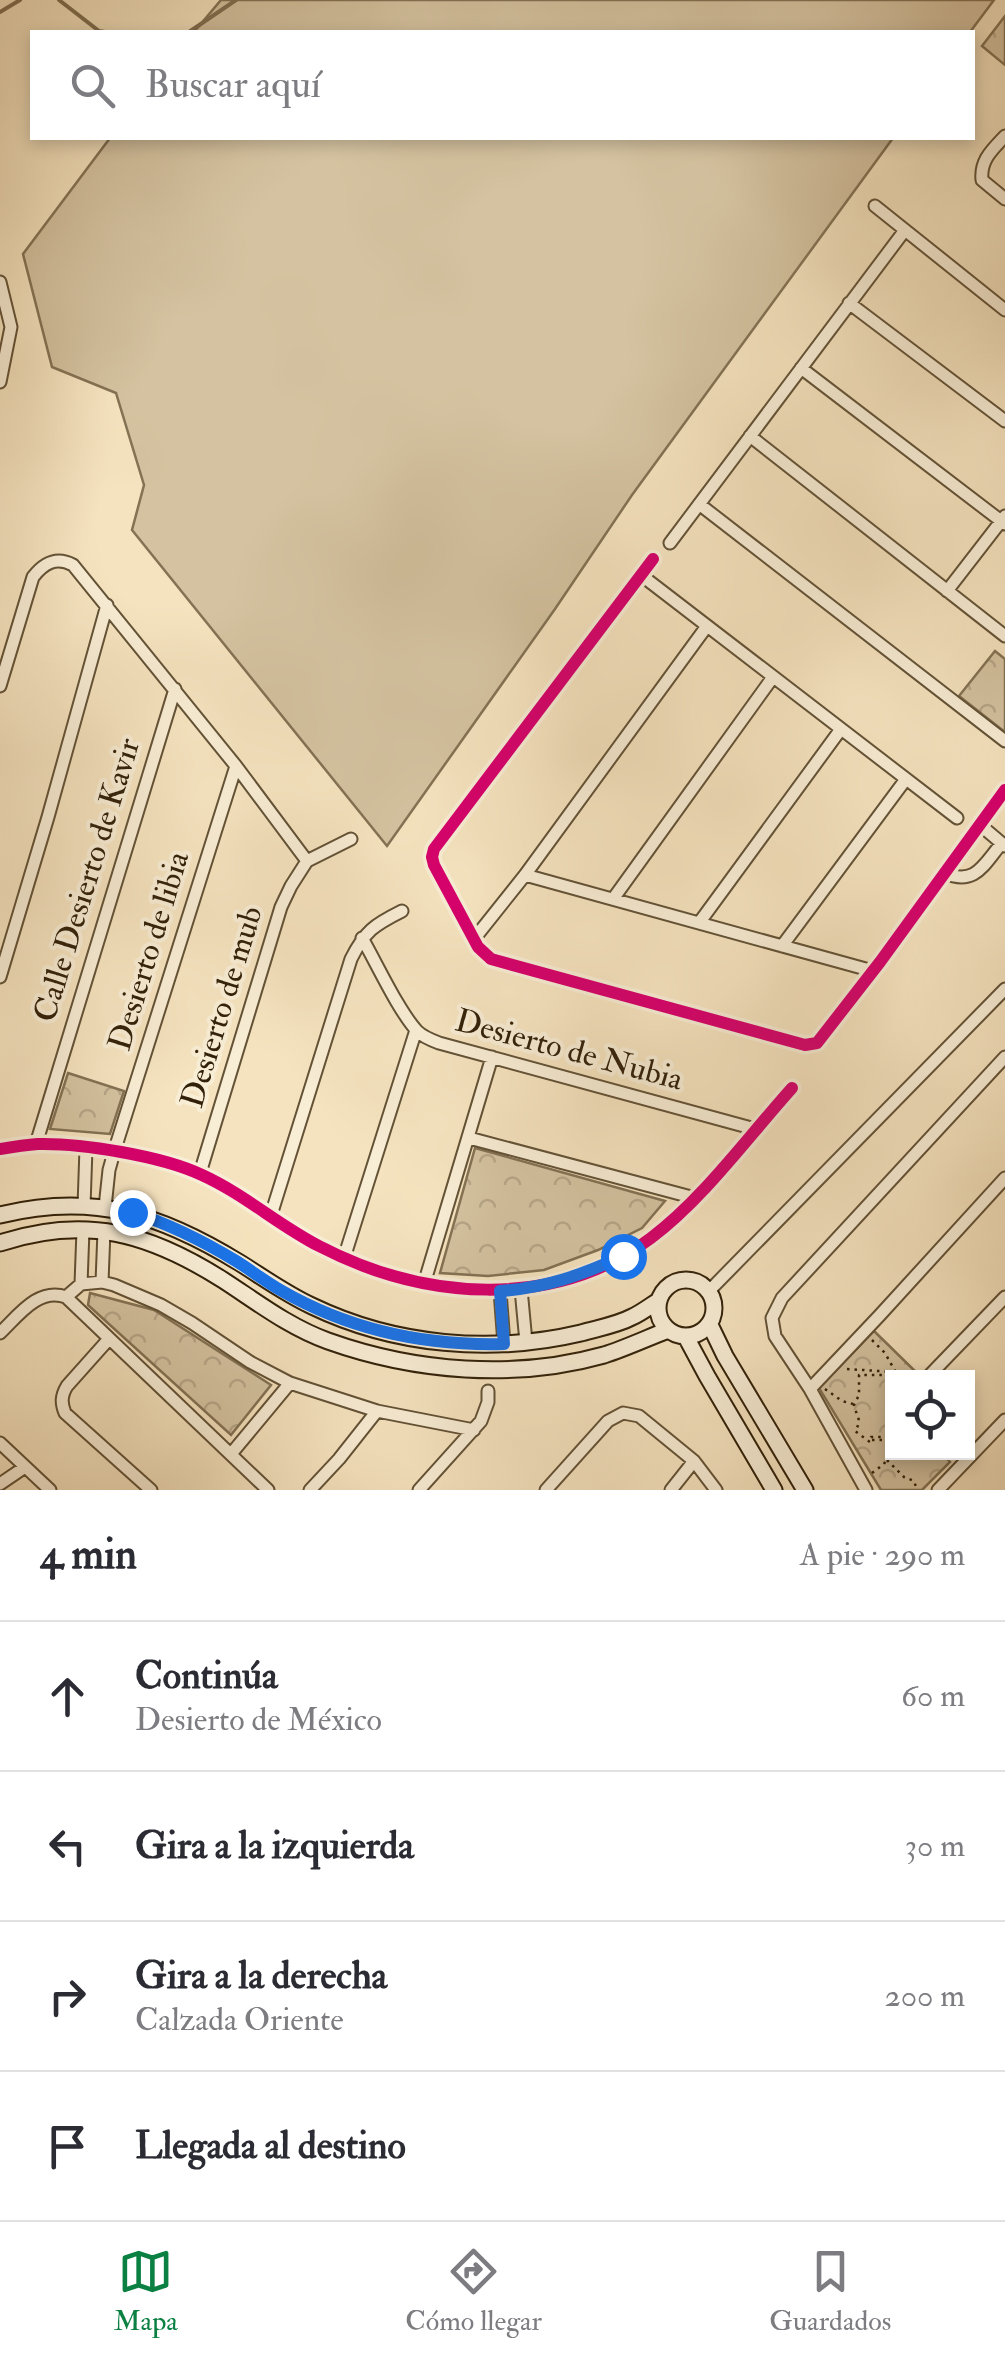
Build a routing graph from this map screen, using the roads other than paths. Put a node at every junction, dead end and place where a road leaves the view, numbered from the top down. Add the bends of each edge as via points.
1 (1005, 136) edge
2 (1005, 199) edge
3 (874, 206) dead end
4 (904, 230) junction
5 (0, 282) edge
6 (849, 304) junction
7 (1005, 310) edge
8 (800, 368) junction
9 (0, 382) edge
10 (1005, 421) edge
11 (750, 436) junction
12 (698, 504) junction
13 (1004, 520) edge
14 (670, 543) dead end
15 (653, 559) dead end
16 (641, 575) junction
17 (948, 591) junction
18 (108, 605) junction
19 (707, 626) junction
20 (1005, 636) edge
21 (774, 677) junction
22 (0, 686) edge
23 (174, 689) junction
24 (840, 728) junction
25 (1005, 740) edge
26 (236, 766) junction
27 (906, 779) junction
28 (1005, 790) edge
29 (992, 807) junction
30 (957, 818) dead end
31 (1005, 818) edge
32 (979, 824) junction
33 (351, 840) dead end
34 (1003, 844) edge
35 (307, 860) junction
36 (944, 873) junction
37 (525, 875) junction
38 (613, 900) junction
39 (402, 911) dead end
40 (698, 923) junction
41 (362, 938) junction
42 (474, 940) junction
43 (782, 946) junction
44 (873, 971) junction
45 (0, 977) edge
46 (1005, 989) edge
47 (416, 1030) junction
48 (492, 1057) junction
49 (1005, 1057) edge
50 (792, 1088) dead end
51 (755, 1130) junction
52 (469, 1138) junction
53 (36, 1144) junction
54 (86, 1148) junction
55 (0, 1149) edge
56 (114, 1152) junction
57 (200, 1174) junction
58 (1005, 1178) edge
59 (695, 1198) junction
60 (84, 1206) junction
61 (104, 1207) junction
62 (271, 1215) junction
63 (0, 1216) edge
64 (83, 1230) junction
65 (104, 1231) junction
66 (0, 1243) edge
67 (344, 1258) junction
68 (102, 1282) junction
69 (82, 1284) junction
70 (424, 1284) junction
71 (521, 1289) junction
72 (500, 1291) junction
73 (709, 1291) junction
74 (66, 1296) junction
75 (1005, 1297) edge
76 (658, 1301) junction
77 (710, 1325) junction
78 (668, 1330) junction
79 (0, 1333) edge
80 (686, 1336) junction
81 (108, 1340) junction
82 (526, 1342) junction
83 (449, 1344) junction
84 (504, 1344) junction
85 (447, 1368) junction
86 (935, 1370) edge
87 (290, 1383) junction
88 (813, 1386) junction
89 (488, 1391) dead end
90 (377, 1411) junction
91 (1005, 1420) edge
92 (474, 1430) junction
93 (0, 1444) edge
94 (975, 1447) edge
95 (230, 1454) junction
96 (962, 1460) edge
97 (694, 1461) junction
98 (25, 1467) junction
99 (0, 1484) edge
100 (800, 1488) edge
101 (50, 1490) edge
102 (151, 1490) edge
103 (268, 1490) edge
104 (310, 1490) edge
105 (419, 1490) edge
106 (546, 1490) edge
107 (671, 1490) edge
108 (716, 1490) edge
109 (774, 1490) edge
110 (866, 1490) edge
111 (938, 1490) edge

1 - 2 street via 984,159 982,180
3 - 4 street
4 - 6 street
4 - 7 street
5 - 9 street via 12,327
6 - 8 street
6 - 10 street
8 - 11 street
8 - 13 street
11 - 12 street
11 - 17 street
12 - 14 street
12 - 25 street
13 - 17 street
15 - 16 street
16 - 19 street
16 - 42 street via 434,849 434,865
17 - 20 street
18 - 22 street via 73,565 46,564 33,577
18 - 23 street
18 - 45 street
19 - 21 street
19 - 37 street
21 - 24 street
21 - 38 street
23 - 26 street
23 - 53 street, Calle Desierto de Kavir
24 - 27 street
24 - 40 street
26 - 35 street
26 - 56 street, Desierto de libia
27 - 30 street
27 - 43 street
28 - 29 street
29 - 31 street
29 - 32 street
32 - 34 street
32 - 36 street
33 - 35 street
34 - 36 street via 968,879
35 - 57 street, Desierto de mub via 281,908
36 - 44 street
37 - 38 street
37 - 42 street
38 - 40 street
39 - 41 street
40 - 43 street
41 - 47 street, Desierto de Nubia
41 - 62 street
42 - 44 street via 491,959 805,1045 817,1043
43 - 44 street
46 - 73 street
47 - 48 street, Desierto de Nubia via 439,1044
47 - 67 street
48 - 51 street, Desierto de Nubia
48 - 52 street
49 - 88 street via 776,1307 774,1336
50 - 51 street
51 - 59 street
52 - 59 street
52 - 70 street
53 - 54 street
53 - 55 street
54 - 56 street
54 - 60 street
56 - 57 street
56 - 61 street, Desierto de libia
57 - 62 street
58 - 88 street
59 - 71 street via 623,1256
60 - 61 street
60 - 63 street
60 - 64 street
61 - 65 street
61 - 83 street via 164,1223 356,1325
62 - 67 street
64 - 65 street
64 - 66 street
64 - 69 street
65 - 68 street
65 - 85 street via 174,1252 326,1340
67 - 70 street
68 - 69 street
68 - 87 street via 160,1305
69 - 74 street
70 - 72 street
71 - 72 street
71 - 82 street
72 - 84 street
73 - 76 street via 685,1279 668,1286
73 - 77 street via 715,1308
74 - 79 street via 39,1297
74 - 81 street
75 - 86 street
76 - 78 street
76 - 82 street via 604,1327
77 - 80 street
77 - 100 street
78 - 80 street
78 - 85 street via 562,1364
80 - 109 street
81 - 95 street
81 - 102 street via 62,1400 66,1413
82 - 84 street
83 - 84 street
83 - 85 street
87 - 90 street
87 - 95 street
88 - 110 street
89 - 92 street via 486,1413
90 - 92 street
90 - 104 street
91 - 94 street
92 - 105 street
93 - 98 street
95 - 103 street
96 - 111 street
97 - 106 street via 639,1416 623,1413
97 - 107 street
97 - 108 street
98 - 99 street
98 - 101 street

